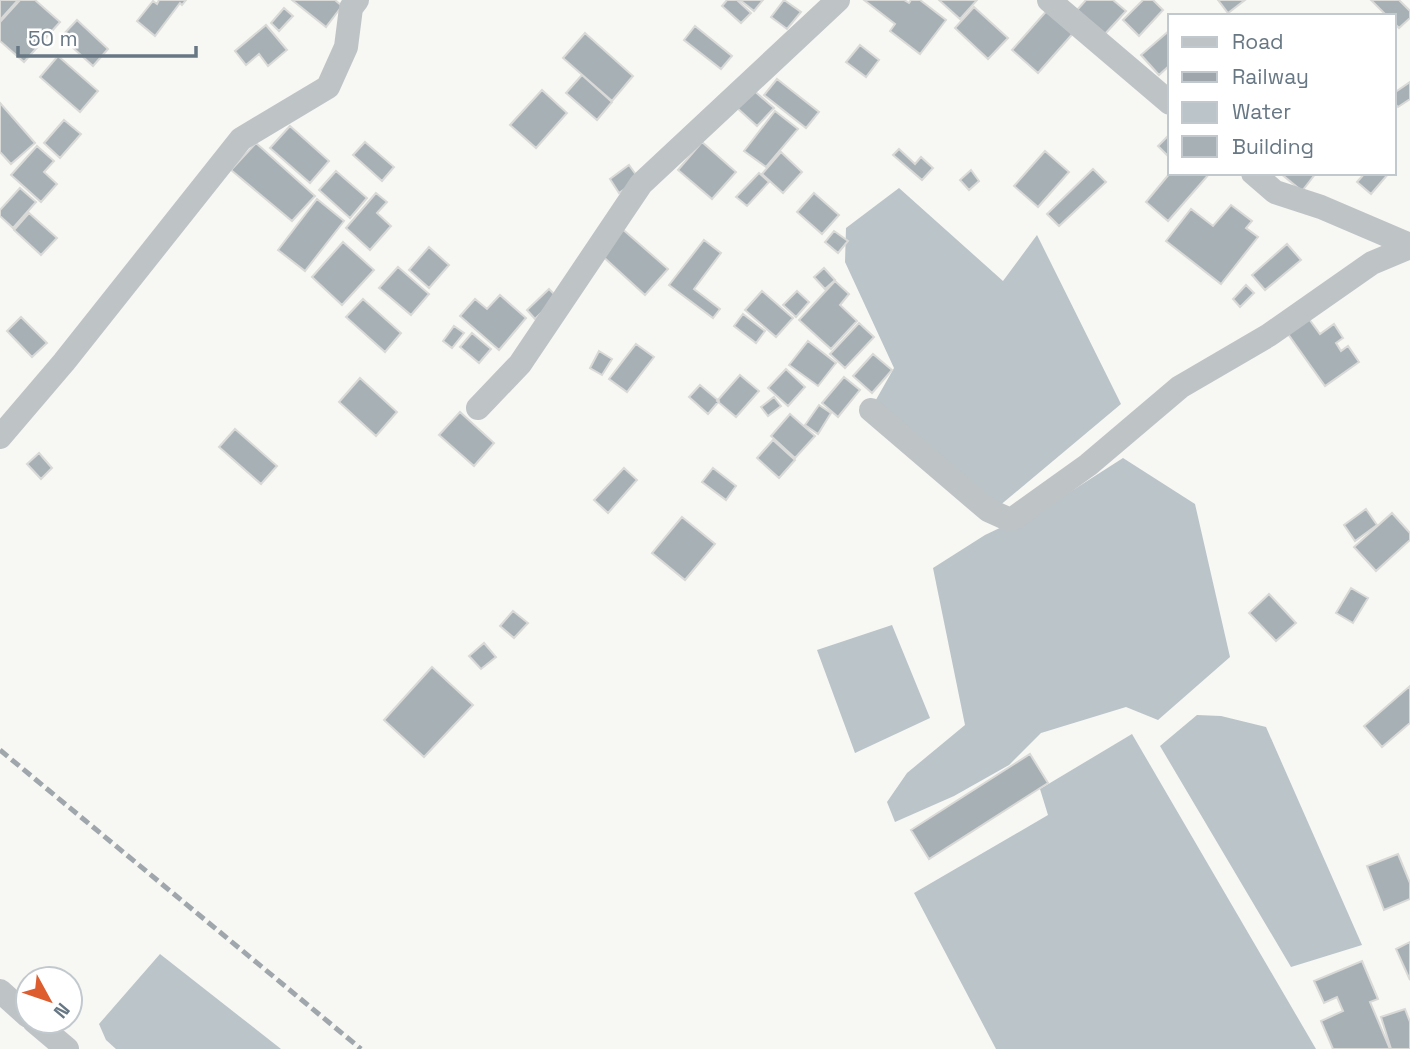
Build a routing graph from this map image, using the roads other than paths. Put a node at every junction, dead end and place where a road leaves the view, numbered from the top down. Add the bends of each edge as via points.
1 (357, 0) edge
2 (838, 0) edge
3 (1049, 0) edge
4 (1168, 101) edge
5 (1255, 175) edge
6 (1410, 246) edge
7 (478, 408) dead end
8 (871, 410) dead end
9 (0, 437) edge
10 (0, 991) edge
11 (14, 1004) edge
12 (50, 1035) edge
13 (66, 1049) edge

1 - 9 street via 351,8 346,47 328,87 241,139
2 - 7 street via 641,184 520,364
3 - 4 street
5 - 6 street via 1275,192
6 - 8 street via 1372,263 1269,335 1180,387 1088,465 1014,518 988,510
10 - 11 street
12 - 13 street

